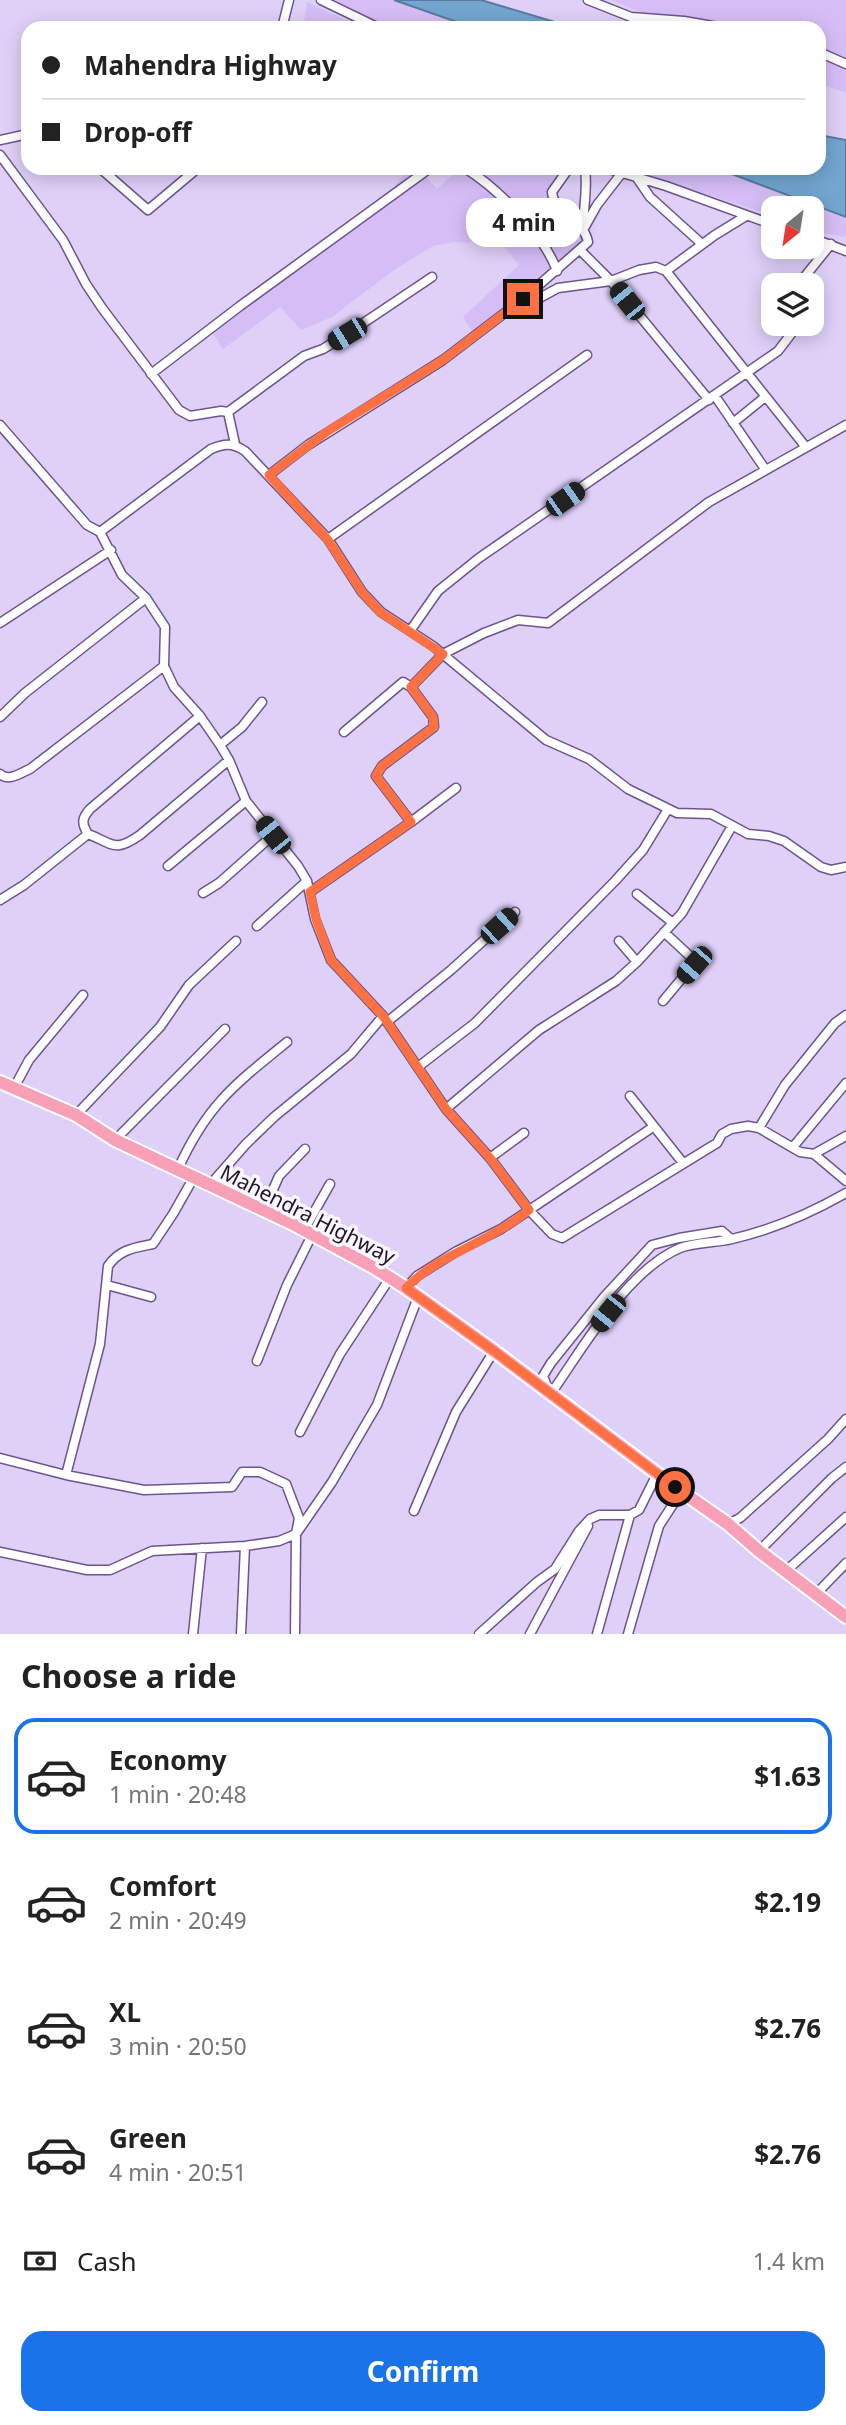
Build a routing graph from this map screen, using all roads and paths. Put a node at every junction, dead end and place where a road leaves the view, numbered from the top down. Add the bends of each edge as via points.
1 (289, 0) edge
2 (321, 0) edge
3 (588, 0) edge
4 (284, 21) edge
5 (364, 21) edge
6 (689, 21) edge
7 (826, 54) edge
8 (846, 64) edge
9 (21, 136) edge
10 (0, 140) edge
11 (0, 155) edge
12 (108, 175) edge
13 (190, 175) edge
14 (420, 175) edge
15 (474, 175) edge
16 (564, 175) edge
17 (586, 175) edge
18 (620, 175) edge
19 (625, 175) edge
20 (636, 178) junction
21 (746, 216) junction
22 (761, 221) edge
23 (583, 230) junction
24 (824, 241) edge
25 (702, 244) junction
26 (831, 244) junction
27 (580, 250) junction
28 (846, 251) edge
29 (557, 271) junction
30 (666, 271) junction
31 (808, 273) edge
32 (432, 277) dead end
33 (611, 281) junction
34 (523, 299) junction
35 (790, 336) edge
36 (587, 355) dead end
37 (745, 373) junction
38 (151, 374) junction
39 (765, 397) junction
40 (712, 398) junction
41 (228, 412) junction
42 (733, 423) junction
43 (0, 425) edge
44 (846, 425) edge
45 (235, 444) junction
46 (805, 446) junction
47 (765, 469) junction
48 (269, 475) junction
49 (100, 532) junction
50 (328, 540) junction
51 (111, 550) junction
52 (146, 598) junction
53 (0, 623) edge
54 (410, 631) junction
55 (443, 654) junction
56 (164, 666) junction
57 (411, 687) junction
58 (262, 702) dead end
59 (200, 716) junction
60 (0, 717) edge
61 (344, 732) dead end
62 (220, 745) junction
63 (229, 760) junction
64 (0, 774) edge
65 (456, 788) dead end
66 (246, 801) junction
67 (668, 809) junction
68 (411, 822) junction
69 (732, 826) junction
70 (88, 834) junction
71 (273, 835) junction
72 (168, 866) dead end
73 (845, 870) edge
74 (307, 881) junction
75 (310, 892) junction
76 (203, 893) dead end
77 (636, 894) dead end
78 (0, 900) edge
79 (515, 912) dead end
80 (673, 923) junction
81 (257, 926) dead end
82 (664, 932) junction
83 (236, 941) dead end
84 (619, 941) dead end
85 (637, 962) junction
86 (83, 995) dead end
87 (663, 1001) dead end
88 (846, 1015) edge
89 (385, 1019) junction
90 (225, 1029) dead end
91 (287, 1042) dead end
92 (418, 1067) junction
93 (0, 1082) edge
94 (846, 1083) edge
95 (14, 1088) junction
96 (630, 1096) dead end
97 (446, 1109) junction
98 (76, 1115) junction
99 (653, 1126) junction
100 (759, 1128) junction
101 (524, 1133) dead end
102 (846, 1136) edge
103 (115, 1140) junction
104 (793, 1147) junction
105 (305, 1149) dead end
106 (814, 1154) junction
107 (490, 1158) junction
108 (683, 1163) junction
109 (178, 1169) junction
110 (194, 1177) junction
111 (846, 1181) edge
112 (330, 1184) dead end
113 (211, 1185) junction
114 (846, 1194) edge
115 (264, 1210) junction
116 (529, 1210) junction
117 (308, 1233) junction
118 (732, 1240) junction
119 (390, 1278) junction
120 (107, 1285) junction
121 (406, 1288) junction
122 (151, 1297) dead end
123 (418, 1297) junction
124 (494, 1351) junction
125 (257, 1361) dead end
126 (550, 1395) junction
127 (846, 1419) edge
128 (300, 1432) dead end
129 (0, 1458) edge
130 (846, 1467) edge
131 (657, 1474) junction
132 (66, 1475) junction
133 (681, 1492) junction
134 (414, 1511) dead end
135 (630, 1515) junction
136 (846, 1517) edge
137 (590, 1519) junction
138 (728, 1524) junction
139 (296, 1534) junction
140 (245, 1546) junction
141 (202, 1548) junction
142 (759, 1551) junction
143 (0, 1552) edge
144 (846, 1563) edge
145 (786, 1571) junction
146 (817, 1593) junction
147 (846, 1617) edge
148 (193, 1634) edge
149 (241, 1634) edge
150 (295, 1634) edge
151 (479, 1634) edge
152 (530, 1634) edge
153 (597, 1634) edge
154 (628, 1634) edge

1 - 4 street
2 - 5 street
3 - 6 street via 631,17
7 - 8 street
9 - 10 street
11 - 38 street via 63,240 86,284
12 - 13 street via 148,210
14 - 38 street
15 - 29 street via 505,200 551,254
16 - 23 street via 552,192 553,200 557,209
17 - 23 street
18 - 23 street
19 - 20 street
20 - 21 street
20 - 25 street via 650,197
21 - 22 street
21 - 25 street
23 - 27 street via 588,242
24 - 26 street
25 - 30 street
26 - 28 street
26 - 31 street
27 - 29 street
27 - 33 street
29 - 34 street
30 - 33 street via 656,267 639,270
30 - 37 street
32 - 41 street via 323,349 304,356
33 - 34 street via 558,288 536,300
33 - 40 street
34 - 48 street via 443,360 328,431
35 - 37 street via 778,351
36 - 50 street
37 - 39 street
37 - 40 street
38 - 41 street via 179,410 190,416
39 - 42 street
39 - 46 street
40 - 42 street
40 - 54 street via 479,558 438,591
41 - 45 street
42 - 47 street
43 - 49 street via 87,524
44 - 46 street
45 - 48 street
45 - 49 street via 211,449
46 - 47 street
47 - 55 street via 709,502 548,623 518,620
48 - 50 street
49 - 51 street
50 - 54 street via 380,612
51 - 52 street via 122,575
51 - 53 street
52 - 56 street via 165,627
52 - 60 street
54 - 55 street
55 - 57 street
55 - 67 street via 546,740 589,759 628,789
56 - 59 street via 174,687
56 - 64 street via 30,769 10,778
57 - 61 street via 403,682
57 - 68 street via 433,717 434,727 382,766 376,776
58 - 62 street
59 - 62 street
59 - 70 street via 90,808 82,825
62 - 63 street
63 - 66 street
63 - 70 street via 124,846
65 - 68 street
66 - 71 street
66 - 72 street
67 - 69 street via 711,814
67 - 92 street via 643,850 615,881 475,1023
68 - 75 street
69 - 73 street via 784,841 821,867
69 - 80 street
70 - 78 street
71 - 74 street
71 - 76 street
74 - 75 street
74 - 81 street
75 - 89 street via 331,960
77 - 80 street
79 - 89 street via 451,970
80 - 82 street
82 - 85 street
82 - 87 street via 694,965
83 - 98 street via 200,973 160,1027
84 - 85 street
85 - 97 street via 616,981 539,1030
86 - 95 street via 29,1060
88 - 100 street via 785,1085
89 - 92 street
89 - 113 street via 351,1054 274,1117
90 - 103 street
91 - 109 street via 215,1105
92 - 97 street
93 - 95 highway, Mahendra Highway
94 - 104 street
95 - 98 highway, Mahendra Highway
96 - 99 street
97 - 107 street
98 - 103 highway, Mahendra Highway
99 - 108 street
99 - 116 street
100 - 104 street
100 - 108 street via 731,1129
101 - 107 street
102 - 106 street
103 - 109 highway, Mahendra Highway
104 - 106 street
105 - 115 street via 279,1176
106 - 111 street
107 - 116 street
108 - 116 street via 562,1238
109 - 110 highway, Mahendra Highway
110 - 113 highway, Mahendra Highway
110 - 120 street via 153,1244 114,1257 108,1266
112 - 117 street
113 - 115 highway, Mahendra Highway
114 - 118 street
115 - 117 highway, Mahendra Highway
116 - 121 street via 417,1276
117 - 119 highway, Mahendra Highway
117 - 125 street
118 - 126 street via 681,1247 634,1280
118 - 126 street via 722,1231 652,1245 551,1363 543,1376
119 - 121 highway, Mahendra Highway
119 - 128 street via 340,1354
120 - 122 street
120 - 132 street via 100,1344
121 - 123 highway, Mahendra Highway
123 - 124 highway, Mahendra Highway
123 - 139 street via 377,1405
124 - 126 highway, Mahendra Highway
124 - 134 street via 456,1412
126 - 131 highway, Mahendra Highway
127 - 138 street
129 - 132 street
130 - 142 street
131 - 133 highway, Mahendra Highway
131 - 135 street via 639,1510
132 - 139 street via 144,1490 232,1487 242,1472 260,1472 286,1484 299,1518
133 - 138 highway, Mahendra Highway
133 - 154 street via 659,1526
135 - 137 street
135 - 153 street
136 - 145 street
137 - 151 street via 555,1569
137 - 152 street
138 - 142 highway, Mahendra Highway
139 - 140 street
139 - 150 street
140 - 141 street
140 - 149 street
141 - 143 street via 152,1551 110,1570 87,1570
141 - 148 street
142 - 145 highway, Mahendra Highway
144 - 146 street
145 - 146 highway, Mahendra Highway
146 - 147 highway, Mahendra Highway

